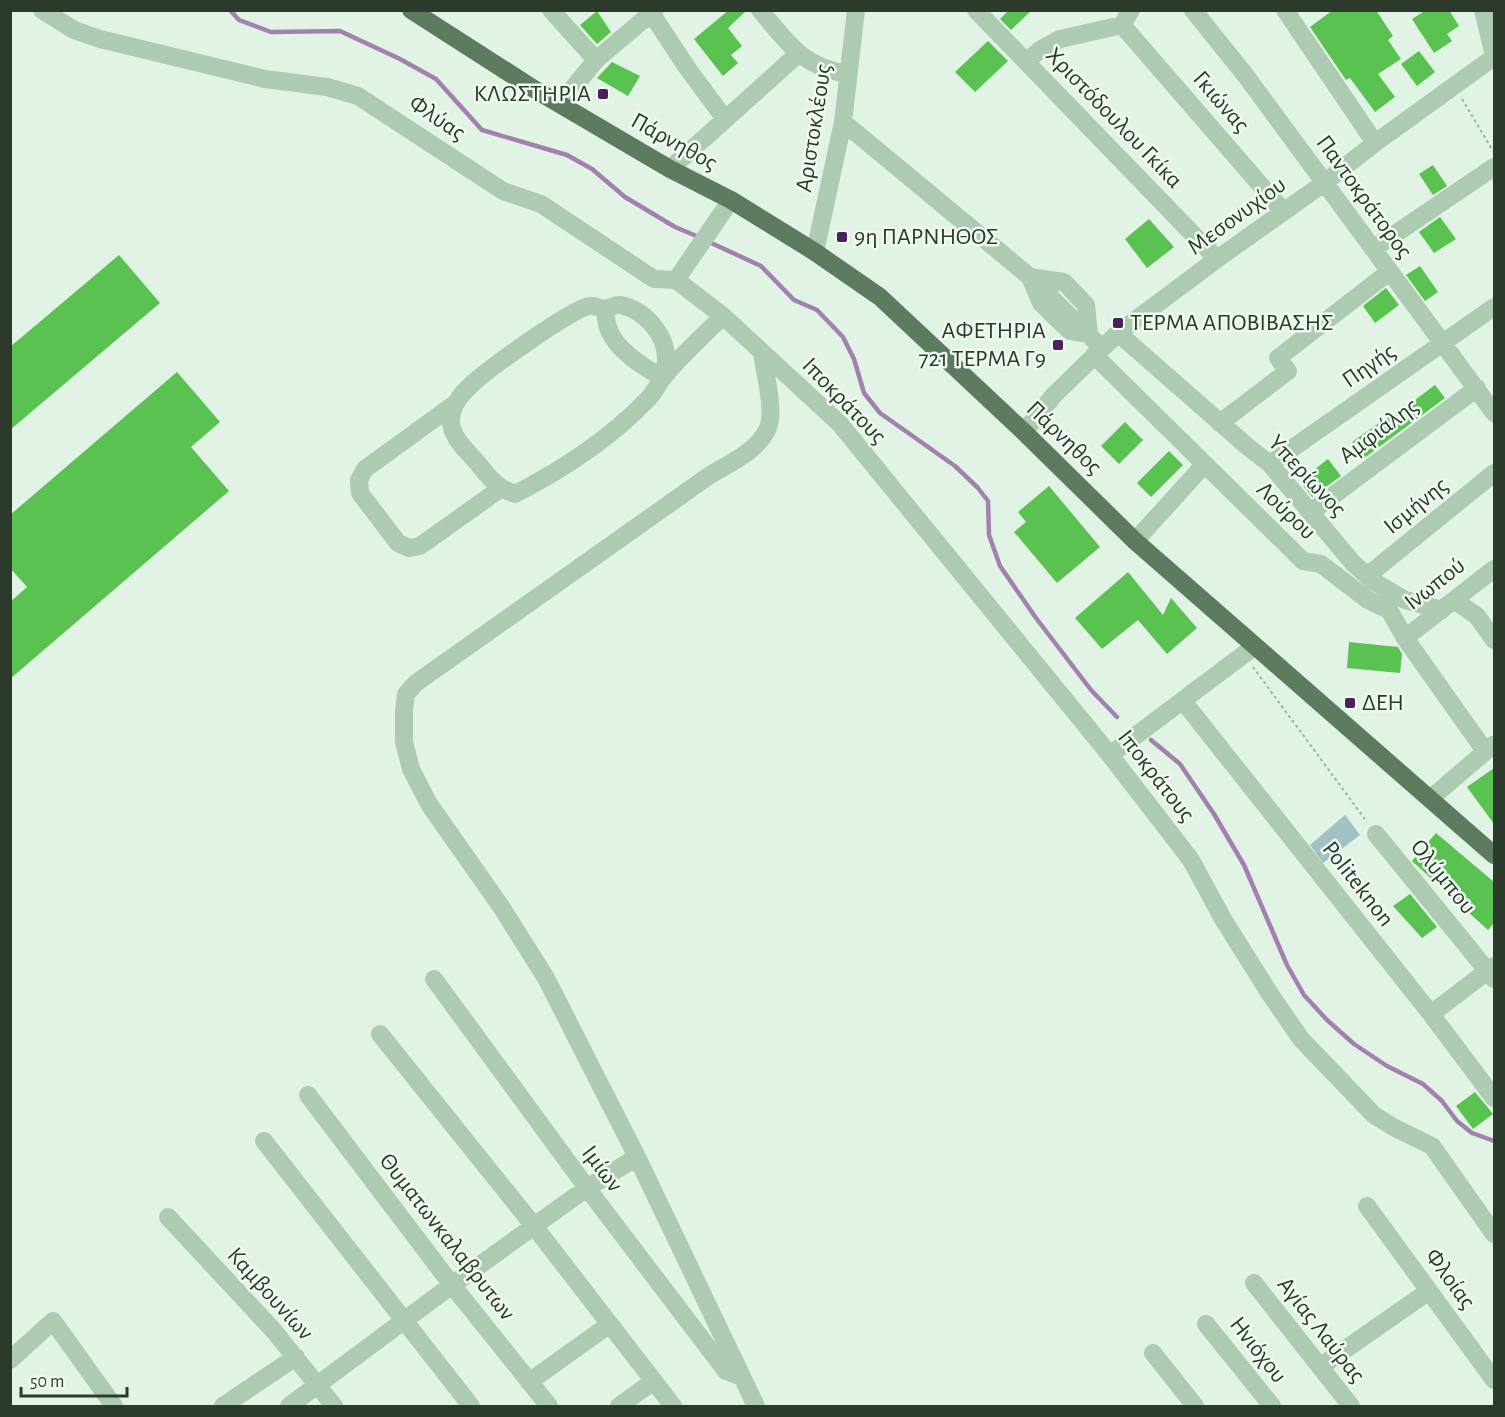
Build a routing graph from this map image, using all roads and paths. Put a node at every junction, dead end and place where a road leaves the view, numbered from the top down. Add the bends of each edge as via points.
1 (42, 10) edge
2 (411, 10) edge
3 (551, 10) edge
4 (760, 10) edge
5 (856, 10) edge
6 (976, 10) edge
7 (1193, 10) edge
8 (1285, 10) edge
9 (1483, 10) edge
10 (652, 12) edge
11 (1127, 18) edge
12 (798, 54) junction
13 (1494, 57) edge
14 (596, 60) junction
15 (1027, 62) junction
16 (848, 74) junction
17 (1454, 86) junction
18 (560, 104) junction
19 (725, 119) junction
20 (843, 122) junction
21 (1375, 143) junction
22 (1494, 154) edge
23 (1494, 167) edge
24 (670, 169) junction
25 (1324, 183) junction
26 (726, 208) junction
27 (1283, 211) junction
28 (1373, 249) junction
29 (815, 252) junction
30 (1217, 259) junction
31 (1389, 272) junction
32 (676, 280) junction
33 (1494, 307) edge
34 (606, 309) junction
35 (723, 316) junction
36 (1118, 333) junction
37 (1444, 343) junction
38 (1098, 352) junction
39 (762, 354) junction
40 (663, 378) junction
41 (1477, 388) junction
42 (456, 403) junction
43 (1494, 413) edge
44 (1220, 423) junction
45 (1024, 432) junction
46 (1270, 464) junction
47 (1204, 465) junction
48 (1494, 473) edge
49 (500, 489) junction
50 (1311, 512) junction
51 (1135, 541) junction
52 (1494, 569) edge
53 (1367, 576) junction
54 (1448, 605) junction
55 (1406, 638) junction
56 (1494, 640) edge
57 (1249, 651) junction
58 (1183, 700) junction
59 (1490, 748) edge
60 (1110, 755) junction
61 (1430, 799) junction
62 (1376, 834) joint
63 (1494, 855) edge
64 (1493, 972) edge
65 (434, 980) dead end
66 (1431, 1014) junction
67 (380, 1034) dead end
68 (308, 1095) dead end
69 (1494, 1098) edge
70 (264, 1141) dead end
71 (637, 1157) junction
72 (587, 1188) junction
73 (1367, 1206) dead end
74 (168, 1217) dead end
75 (534, 1226) junction
76 (1494, 1234) edge
77 (1254, 1283) dead end
78 (452, 1285) junction
79 (1429, 1290) junction
80 (405, 1320) junction
81 (610, 1324) junction
82 (1206, 1324) dead end
83 (1153, 1353) dead end
84 (296, 1357) junction
85 (10, 1360) edge
86 (1320, 1367) junction
87 (742, 1377) junction
88 (1494, 1380) edge
89 (654, 1381) junction
90 (529, 1382) junction
91 (319, 1386) junction
92 (114, 1407) edge
93 (223, 1407) edge
94 (289, 1407) edge
95 (334, 1407) edge
96 (471, 1407) edge
97 (549, 1407) edge
98 (619, 1407) edge
99 (673, 1407) edge
100 (756, 1407) edge
101 (1195, 1407) edge
102 (1272, 1407) edge
103 (1351, 1407) edge

1 - 32 street, Φλύας via 74,30 100,39 265,79 327,87 358,96 503,191 541,204 654,279
2 - 18 main road, Πάρνηθος
3 - 14 street
4 - 12 street
5 - 16 street, Αριστοκλέους
6 - 15 street, Χριστόδουλου Γκίκα
7 - 25 street, Παντοκράτορος
8 - 21 street
9 - 13 street
10 - 14 street
10 - 19 street
11 - 15 street, Γκιώνας via 1059,39
11 - 27 street, Γκιώνας
12 - 16 street via 816,67
12 - 19 street
13 - 17 street, Μεσονυχίου
14 - 18 street
15 - 30 street, Χριστόδουλου Γκίκα
16 - 20 street, Αριστοκλέους
17 - 21 street, Μεσονυχίου
17 - 22 path
18 - 24 main road, Πάρνηθος
19 - 24 street
20 - 29 street, Αριστοκλέους
20 - 38 street, Λούρου via 1039,279 1088,326
21 - 25 street, Μεσονυχίου
23 - 28 street
24 - 26 main road, Πάρνηθος
25 - 27 street, Μεσονυχίου
25 - 28 street, Παντοκράτορος
26 - 29 main road, Πάρνηθος
26 - 32 street
27 - 30 street, Μεσονυχίου
28 - 31 street, Παντοκράτορος
29 - 45 main road, Πάρνηθος via 880,297
30 - 36 street, Μεσονυχίου
31 - 37 street, Παντοκράτορος
31 - 44 street via 1278,358 1288,371
32 - 35 street, Φλύας
33 - 37 street, Πηγής
34 - 40 street via 606,325 618,344 628,356
34 - 40 street via 616,304 629,307 642,314 656,330 666,359
34 - 42 street via 589,305 572,313 498,363
35 - 39 street, Φλύας
35 - 40 street
36 - 38 street, Μεσονυχίου
36 - 44 street, Υπερίωνος
37 - 41 street, Παντοκράτορος
37 - 46 street, Πηγής
38 - 45 street, Μεσονυχίου via 1054,395
38 - 47 street, Λούρου
39 - 60 street, Ιποκράτους via 840,424
39 - 71 street via 771,410 769,426 752,447 426,676 406,694 404,742 411,769 429,804 546,978
40 - 49 street via 648,400 563,467 514,494
41 - 43 street, Παντοκράτορος
41 - 50 street, Αμφιάλης
42 - 49 street via 451,421 454,435
42 - 49 street via 365,470 359,480 360,492 398,543 409,548 420,546
44 - 46 street, Υπερίωνος
45 - 51 main road, Πάρνηθος
46 - 50 street, Υπερίωνος
47 - 51 street
47 - 55 street, Λούρου via 1304,561 1321,564 1368,600 1389,610
48 - 53 street, Ισμήνης
50 - 53 street, Υπερίωνος
51 - 57 main road, Πάρνηθος
52 - 54 street, Ινωπού
53 - 54 street, Υπερίωνος via 1405,600
54 - 55 street, Ινωπού
54 - 56 street via 1477,616
55 - 59 street, Λούρου
57 - 58 street
57 - 61 main road, Πάρνηθος
57 - 62 path
58 - 60 street
58 - 66 street, Politeknon
59 - 61 street
60 - 76 street, Ιποκράτους via 1191,860 1223,919 1301,1039 1374,1114 1432,1146
61 - 63 main road, Πάρνηθος
62 - 64 street, Ολύμπου
64 - 66 street
65 - 72 street, Ιμίων
66 - 69 street, Politeknon
67 - 75 street
68 - 78 street, Θυματωνκαλαβρυτων
70 - 80 street
71 - 72 street
71 - 87 street
72 - 75 street
72 - 87 street, Ιμίων via 726,1371
73 - 79 street, Φλοίας
74 - 84 street, Καμβουνίων
75 - 78 street
75 - 81 street
77 - 86 street, Αγίας Λαύρας
78 - 80 street
78 - 90 street, Θυματωνκαλαβρυτων
79 - 86 street
79 - 88 street, Φλοίας
80 - 91 street
80 - 96 street
81 - 89 street
81 - 90 street
82 - 102 street, Ηνιόχου
83 - 101 street
84 - 91 street, Καμβουνίων
84 - 93 street
85 - 92 street via 53,1321
86 - 103 street, Αγίας Λαύρας
87 - 100 street
89 - 98 street
89 - 99 street
90 - 97 street, Θυματωνκαλαβρυτων
91 - 94 street
91 - 95 street, Καμβουνίων

